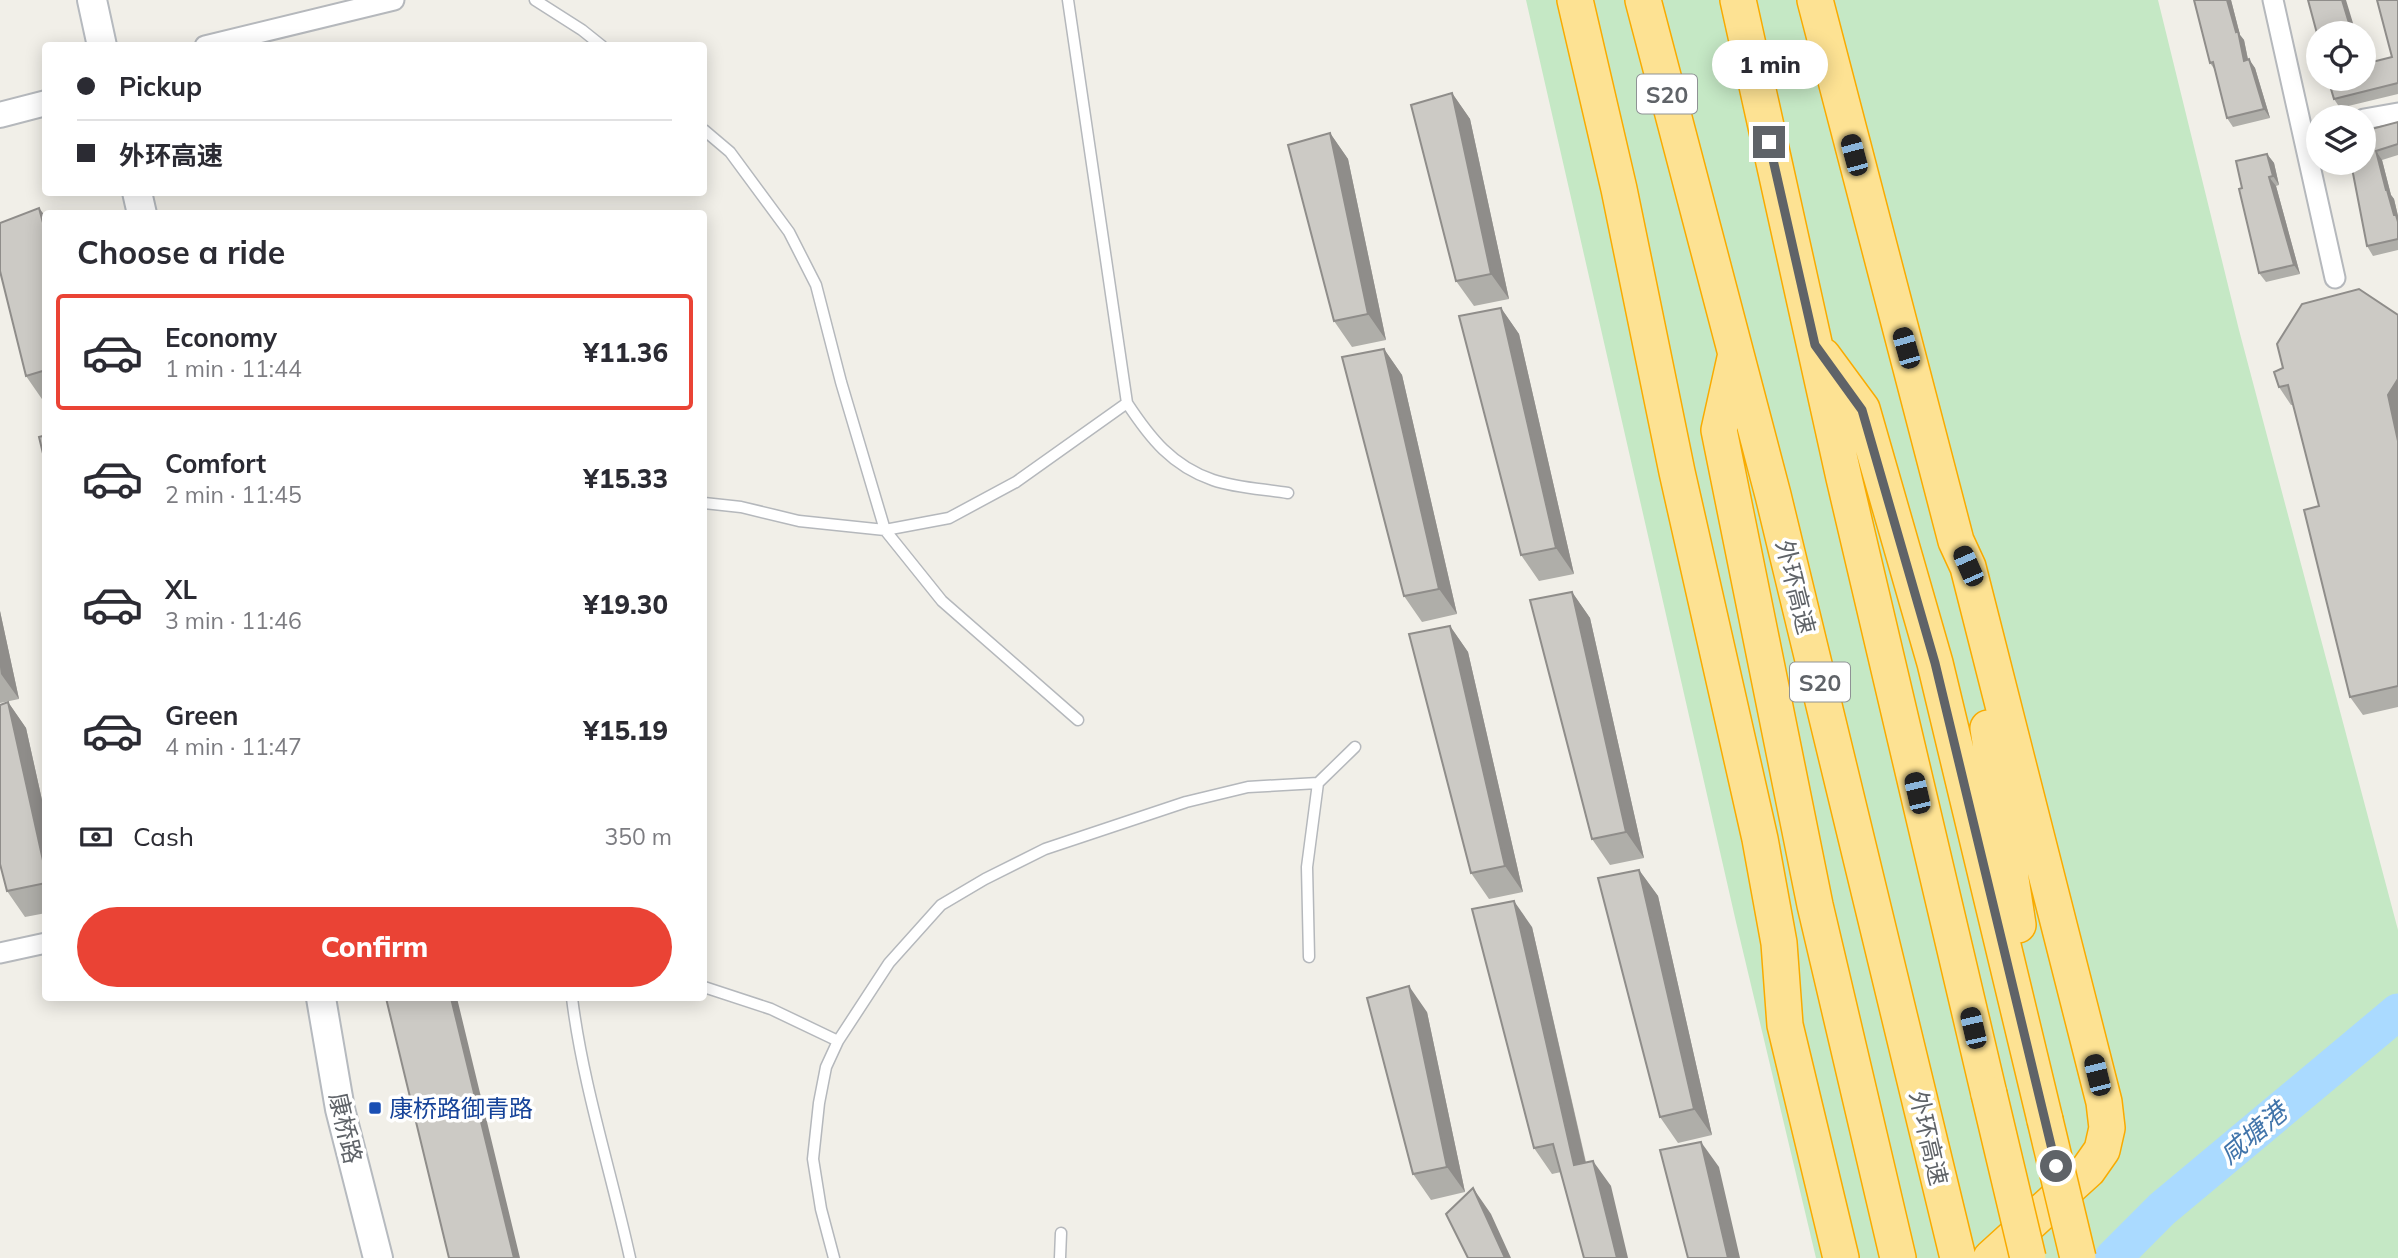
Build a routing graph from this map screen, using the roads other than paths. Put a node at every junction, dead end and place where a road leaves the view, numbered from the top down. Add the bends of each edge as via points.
1 (92, 0) edge
2 (394, 0) edge
3 (535, 0) edge
4 (1068, 0) edge
5 (1575, 0) edge
6 (1643, 0) edge
7 (1738, 0) edge
8 (1815, 0) edge
9 (2273, 0) edge
10 (101, 42) edge
11 (221, 42) edge
12 (597, 42) edge
13 (42, 104) edge
14 (2398, 113) edge
15 (0, 115) edge
16 (2306, 115) edge
17 (2376, 118) edge
18 (707, 133) edge
19 (2318, 175) edge
20 (2335, 278) dead end
21 (1815, 345) junction
22 (1736, 351) junction
23 (1127, 403) junction
24 (1287, 493) dead end
25 (707, 503) edge
26 (885, 530) junction
27 (1956, 541) junction
28 (1078, 720) dead end
29 (1355, 747) dead end
30 (1318, 783) junction
31 (1801, 837) junction
32 (1779, 943) junction
33 (42, 944) edge
34 (0, 953) edge
35 (1309, 957) dead end
36 (707, 988) edge
37 (322, 1001) edge
38 (572, 1001) edge
39 (2016, 1002) junction
40 (1801, 1004) junction
41 (838, 1041) junction
42 (1061, 1233) dead end
43 (1852, 1249) edge
44 (378, 1258) edge
45 (631, 1258) edge
46 (834, 1258) edge
47 (1060, 1258) edge
48 (1898, 1258) edge
49 (1958, 1258) edge
50 (1991, 1258) edge
51 (2028, 1258) edge
52 (2078, 1258) edge

1 - 10 main road
2 - 11 street
3 - 12 lane
4 - 23 lane
5 - 32 highway
6 - 22 highway, 外环高速 / S20
7 - 21 highway, S20
8 - 27 highway
9 - 16 street
13 - 15 street
14 - 17 street
18 - 26 lane via 730,152 789,232 816,285
19 - 20 street
21 - 39 highway via 1862,410 1935,663
21 - 51 highway, S20, bridge
22 - 31 highway via 1719,430
22 - 49 highway, 外环高速 / S20
23 - 24 lane via 1147,435 1182,466 1214,481
23 - 26 lane via 1016,482 949,518
25 - 26 lane via 799,521
26 - 28 lane via 942,601
27 - 39 highway via 2019,933
27 - 50 highway via 1968,566 2107,1128 2102,1150 2088,1170
29 - 30 lane
30 - 35 lane via 1307,867
30 - 41 lane via 1248,787 1186,802 1045,849 985,879 942,905 889,963
31 - 40 highway
31 - 48 highway
32 - 40 highway
32 - 43 highway via 1785,1025
33 - 34 street
36 - 41 lane via 771,1009
37 - 44 main road, 康桥路 via 340,1109
38 - 45 lane via 576,1037
39 - 52 highway, bridge
40 - 43 highway
41 - 46 lane via 826,1067 813,1159
42 - 47 lane

